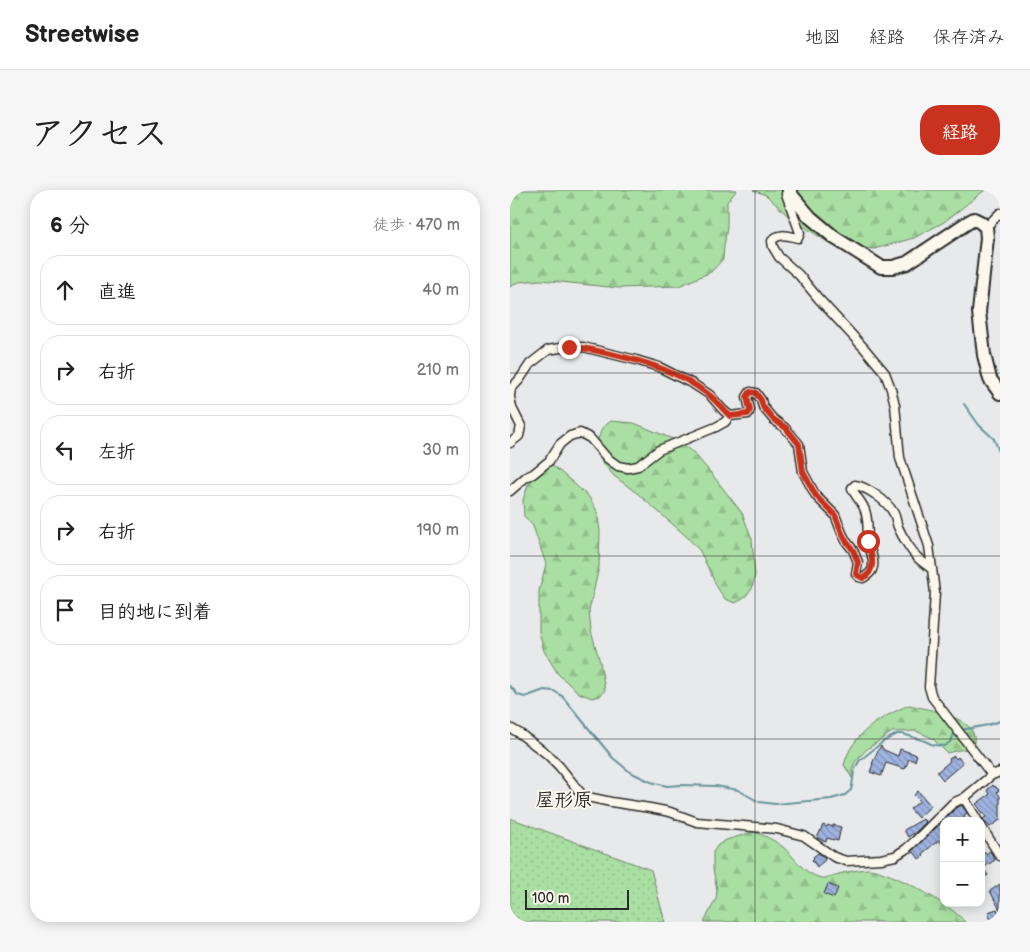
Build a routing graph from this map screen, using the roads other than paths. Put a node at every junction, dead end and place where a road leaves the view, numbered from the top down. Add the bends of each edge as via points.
1 (785, 190) edge
2 (789, 190) edge
3 (1000, 213) edge
4 (986, 227) junction
5 (1000, 393) edge
6 (510, 396) edge
7 (730, 416) junction
8 (510, 443) edge
9 (510, 491) edge
10 (932, 569) junction
11 (510, 728) edge
12 (996, 774) edge
13 (964, 798) junction
14 (976, 817) edge
15 (985, 832) edge
16 (1000, 856) edge

1 - 10 street via 800,233 798,238 775,236 773,247 885,373 896,405 900,458 929,546
2 - 4 main road via 810,217 835,238 881,267 907,263 974,219
3 - 4 street
4 - 5 main road via 979,312 990,379
6 - 7 street via 530,364 548,350 583,347 658,367 710,395
6 - 8 street via 521,426 519,436
7 - 9 street via 716,427 658,450 638,466 628,468 618,466 590,438 580,434 570,436 560,444 549,461
7 - 10 street via 748,414 747,397 750,392 756,393 773,419 786,428 799,444 803,472 816,496 835,515 858,562 856,574 863,578 868,576 872,570 872,558 867,518 854,494 852,488 855,485 872,492 894,512 898,527 918,558
10 - 12 street via 935,594 929,687 932,697
11 - 13 street via 547,754 583,796 670,812 697,822 777,828 804,836 834,857 846,861 895,856 954,803
12 - 13 street
13 - 14 street
15 - 16 street

